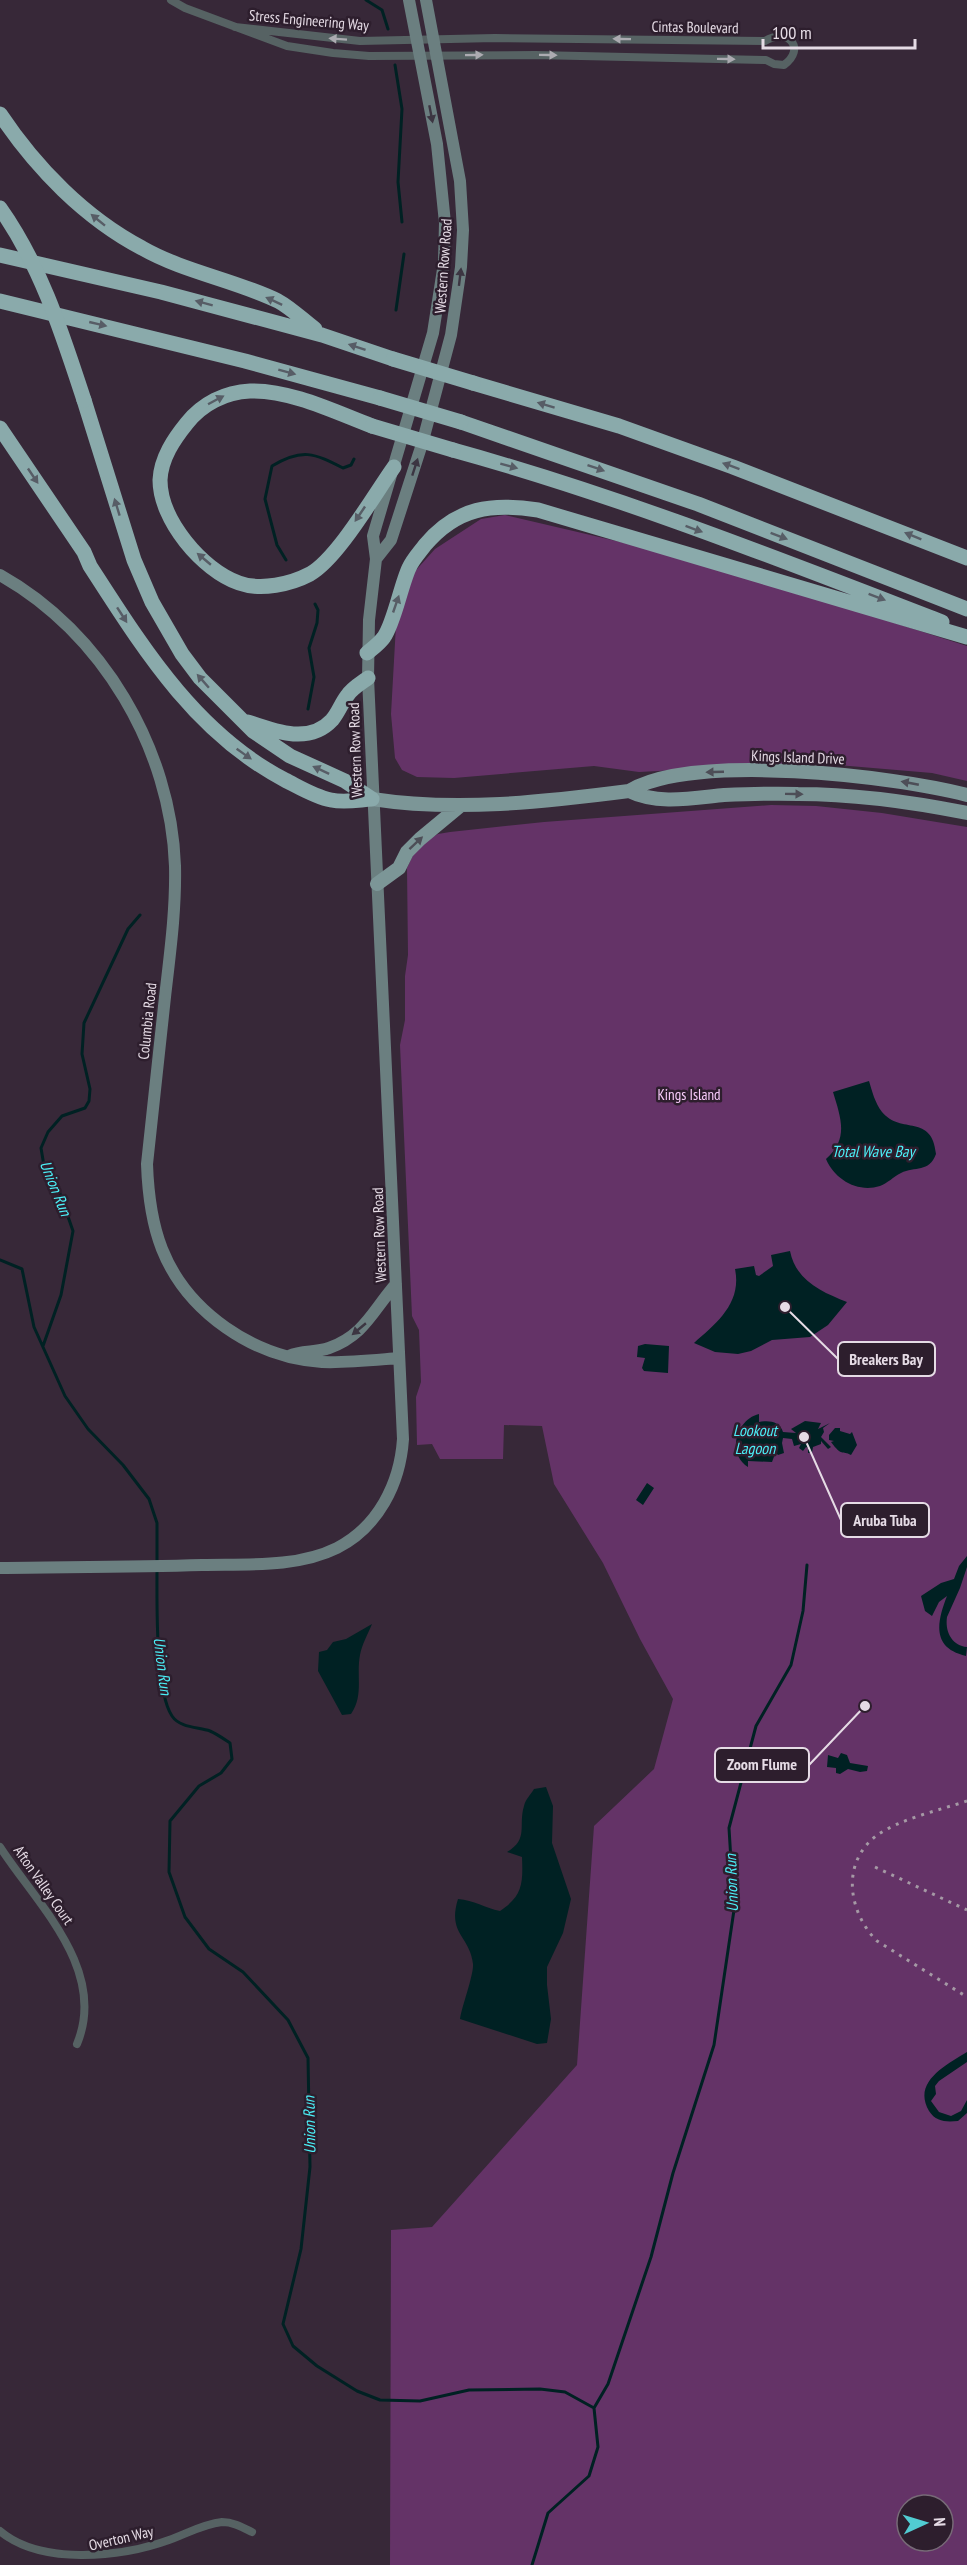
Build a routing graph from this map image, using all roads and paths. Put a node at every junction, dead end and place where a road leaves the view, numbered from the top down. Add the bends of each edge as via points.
1 (171, 0) edge
2 (409, 0) edge
3 (426, 0) edge
4 (235, 27) junction
5 (417, 39) junction
6 (433, 39) junction
7 (420, 56) junction
8 (436, 57) junction
9 (0, 114) edge
10 (0, 208) edge
11 (0, 255) edge
12 (0, 301) edge
13 (322, 335) junction
14 (0, 428) edge
15 (394, 467) junction
16 (376, 558) junction
17 (967, 558) edge
18 (0, 574) edge
19 (967, 609) edge
20 (967, 632) edge
21 (967, 637) edge
22 (368, 653) junction
23 (368, 678) junction
24 (245, 721) junction
25 (629, 791) junction
26 (967, 795) edge
27 (372, 799) junction
28 (461, 805) junction
29 (967, 813) edge
30 (377, 884) junction
31 (396, 1284) junction
32 (289, 1356) junction
33 (399, 1358) junction
34 (0, 1568) edge
35 (0, 1847) edge
36 (77, 2044) dead end
37 (0, 2531) edge
38 (252, 2532) dead end
39 (76, 2563) edge

1 - 4 street, Stress Engineering Way
2 - 5 street, Western Row Road
3 - 6 street, Western Row Road
5 -> 4 street, Stress Engineering Way via 360,40
4 - 7 street, Stress Engineering Way via 287,46 369,56
5 - 6 street, Cintas Boulevard
5 - 7 street, Western Row Road
6 - 8 street, Western Row Road
8 -> 6 street, Cintas Boulevard via 594,56 766,60 784,65 792,60 795,51 792,41 777,35 765,41
7 - 8 street, Cintas Boulevard
7 -> 15 street, Western Row Road via 437,144 445,223 444,263 433,333
16 -> 8 street, Western Row Road via 391,540 422,444 451,335 461,267 460,181
13 -> 9 highway via 280,302 143,249 104,225 36,160
24 -> 10 highway, bridge via 200,678 152,602 123,527 42,281
13 -> 11 highway
12 -> 19 highway, bridge via 245,361 461,422 698,504
17 -> 13 highway, bridge via 619,426
14 -> 27 highway via 148,655 201,718 237,750 290,783 330,800
15 - 16 street, Western Row Road via 373,536
15 -> 20 highway, bridge via 325,563 290,582 272,586 241,584 195,552 177,532 165,506 160,480 164,459 174,439 193,416 214,400 252,391 295,399 623,502
16 - 22 street, Western Row Road
18 - 32 street, Columbia Road via 38,599 66,624 111,675 142,732 169,810 175,864 174,915 147,1164 148,1197 162,1249 178,1280 207,1313 236,1335
22 -> 21 highway via 385,637 410,566 434,534 467,513 510,506 538,510
22 - 23 street, Western Row Road
23 - 24 highway via 348,694 330,722 320,729 305,734 277,733
23 - 27 street, Western Row Road
27 -> 24 highway via 345,781 290,756
26 -> 25 main road, Kings Island Drive via 885,779 793,772 672,775
25 - 28 main road, Kings Island Drive
25 -> 29 main road, Kings Island Drive via 643,798 663,799 765,794 845,796
27 - 28 main road, Kings Island Drive
27 - 30 street, Western Row Road
30 -> 28 main road via 399,868 420,839
30 - 31 street, Western Row Road
31 -> 32 street via 364,1328 332,1347 300,1350
31 - 33 street, Western Row Road
32 - 33 street, Columbia Road via 321,1362
33 - 34 street, Western Row Road via 401,1460 381,1510 340,1546 306,1558 216,1565
35 - 36 street, Afton Valley Court via 51,1916 69,1949 85,2015
37 - 39 street, Overton Way via 14,2545 40,2558
38 - 39 street, Overton Way via 231,2523 215,2523 136,2552

